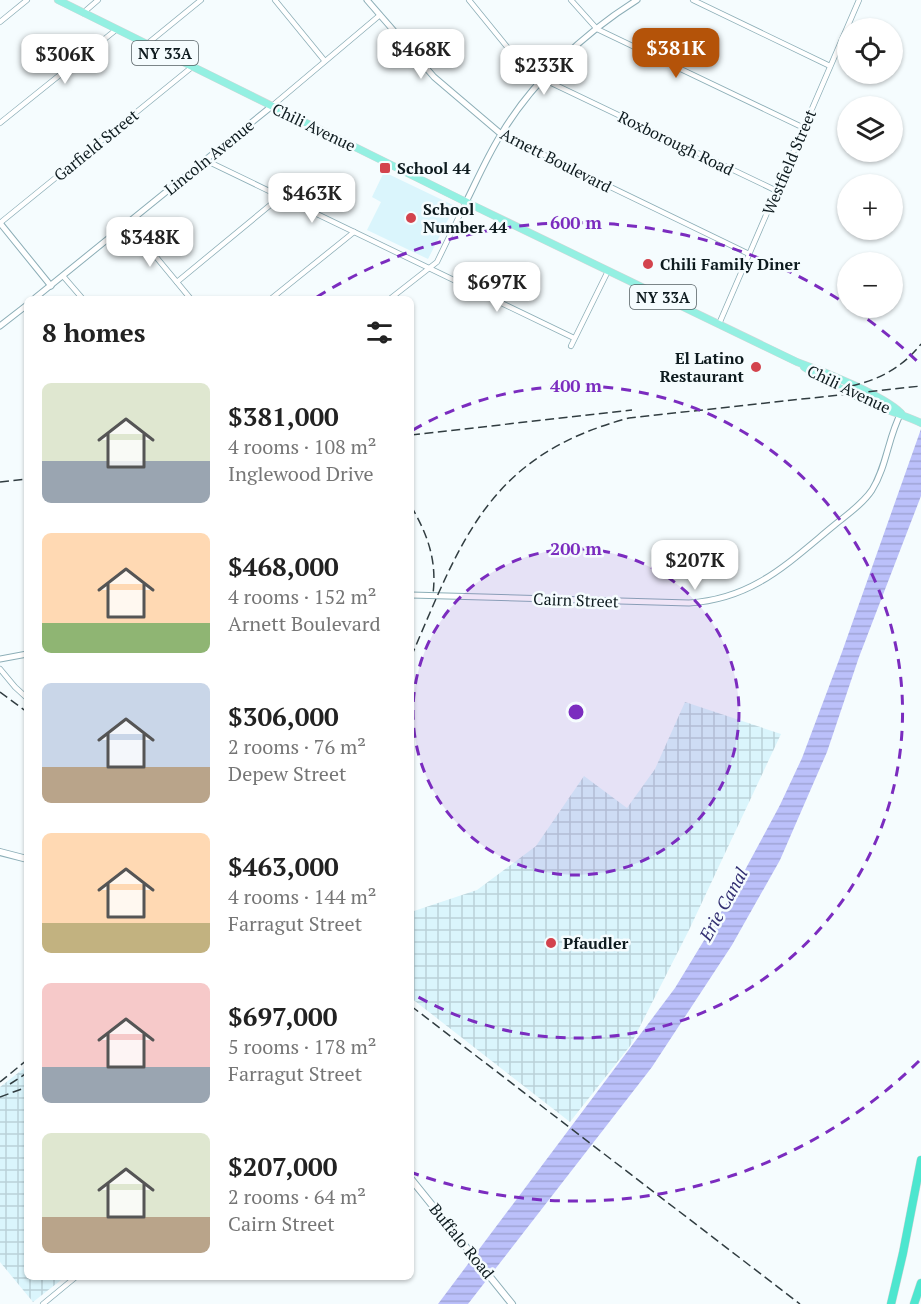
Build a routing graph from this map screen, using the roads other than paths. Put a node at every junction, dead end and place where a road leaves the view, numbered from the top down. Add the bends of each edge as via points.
1 (27, 0) edge
2 (58, 0) edge
3 (98, 0) edge
4 (201, 0) edge
5 (274, 0) edge
6 (367, 0) edge
7 (469, 0) edge
8 (571, 0) edge
9 (637, 0) edge
10 (693, 0) edge
11 (852, 0) edge
12 (859, 1) edge
13 (83, 13) junction
14 (380, 15) junction
15 (0, 22) edge
16 (117, 29) junction
17 (597, 29) junction
18 (147, 44) junction
19 (324, 60) junction
20 (830, 66) junction
21 (192, 67) junction
22 (543, 79) junction
23 (538, 85) junction
24 (272, 106) junction
25 (0, 123) edge
26 (804, 128) junction
27 (501, 134) junction
28 (206, 160) junction
29 (777, 191) junction
30 (280, 197) junction
31 (466, 202) junction
32 (0, 223) edge
33 (128, 223) junction
34 (354, 232) junction
35 (749, 254) junction
36 (429, 268) junction
37 (608, 271) junction
38 (63, 276) junction
39 (177, 282) junction
40 (51, 286) junction
41 (38, 296) edge
42 (80, 296) edge
43 (188, 296) edge
44 (274, 296) edge
45 (394, 296) edge
46 (24, 307) edge
47 (719, 324) junction
48 (0, 326) edge
49 (574, 338) junction
50 (571, 346) dead end
51 (901, 413) junction
52 (918, 421) edge
53 (414, 595) edge
54 (24, 655) edge
55 (0, 659) edge
56 (0, 669) edge
57 (24, 695) edge
58 (0, 852) edge
59 (24, 858) edge
60 (921, 1160) edge
61 (414, 1183) edge
62 (72, 1280) edge
63 (921, 1283) edge
64 (43, 1304) edge
65 (512, 1304) edge
66 (891, 1304) edge
67 (914, 1304) edge

1 - 15 street
2 - 13 main road, Chili Avenue / NY 33A
3 - 13 street
4 - 18 street
5 - 19 street
6 - 14 street, Arnett Boulevard
7 - 23 street
8 - 17 street
9 - 17 street
10 - 20 street
11 - 12 street
12 - 20 street, Westfield Street
13 - 16 main road, Chili Avenue / NY 33A
14 - 19 street
14 - 27 street, Arnett Boulevard via 434,77
16 - 18 main road, Chili Avenue / NY 33A
16 - 25 street
17 - 22 street
17 - 26 street
18 - 21 main road, Chili Avenue / NY 33A
19 - 24 street
20 - 26 street, Westfield Street
21 - 24 main road, Chili Avenue / NY 33A
21 - 32 street, Garfield Street
22 - 23 street
22 - 29 street, Roxborough Road
23 - 27 street
24 - 28 street, Lincoln Avenue
24 - 31 main road, Chili Avenue / NY 33A
26 - 29 street, Westfield Street
27 - 31 street
27 - 35 street, Arnett Boulevard
28 - 30 street
28 - 33 street, Lincoln Avenue
29 - 35 street, Westfield Street
30 - 34 street
30 - 39 street
31 - 36 street via 438,260
31 - 37 main road, Chili Avenue / NY 33A
32 - 40 street
33 - 38 street, Lincoln Avenue
33 - 39 street
34 - 36 street
34 - 44 street
35 - 47 street, Westfield Street
36 - 45 street
36 - 49 street
37 - 47 main road, Chili Avenue / NY 33A
37 - 49 street
38 - 40 street, Lincoln Avenue
38 - 42 street
39 - 43 street
40 - 41 street, Lincoln Avenue
46 - 48 street
47 - 51 main road, Chili Avenue / NY 33A via 798,362 835,385
49 - 50 street
51 - 52 main road, Chili Avenue / NY 33A
51 - 53 street, Cairn Street via 878,478 865,499 782,569 758,585 729,596 689,603
54 - 55 street
56 - 57 street
58 - 59 main road
60 - 66 highway
61 - 65 main road, Buffalo Road
62 - 64 street
63 - 67 highway

